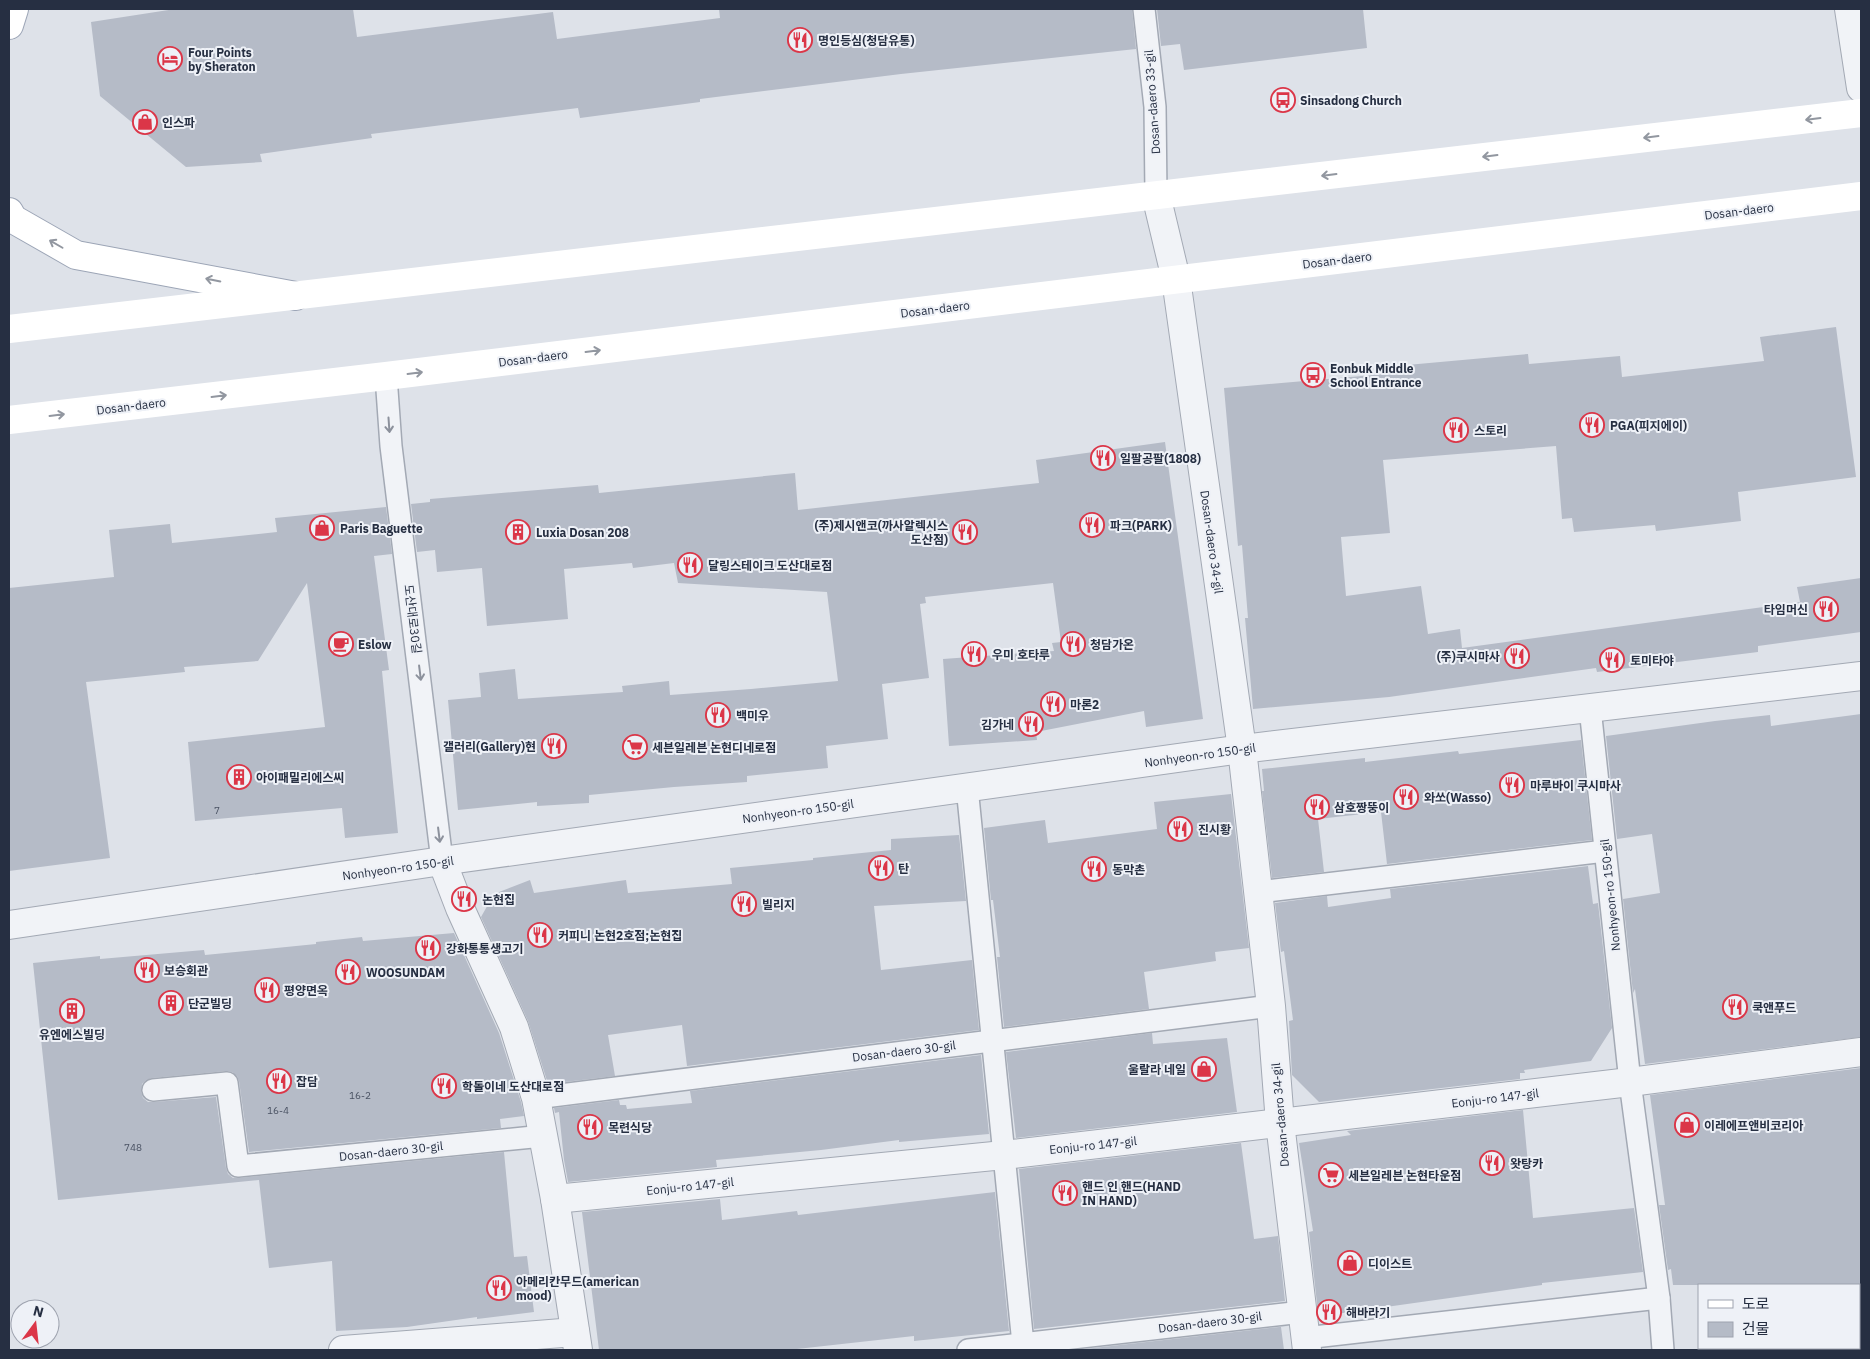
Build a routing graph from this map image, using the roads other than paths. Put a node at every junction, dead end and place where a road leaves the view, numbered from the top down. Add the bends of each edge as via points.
1 (14, 9) edge
2 (1144, 9) edge
3 (1849, 9) edge
4 (9, 25) edge
5 (1861, 88) edge
6 (1861, 113) edge
7 (1156, 195) junction
8 (1861, 196) edge
9 (9, 212) edge
10 (1176, 280) junction
11 (296, 296) junction
12 (9, 329) edge
13 (386, 376) junction
14 (9, 420) edge
15 (1861, 676) edge
16 (1590, 708) junction
17 (1242, 749) junction
18 (967, 787) junction
19 (1605, 851) junction
20 (442, 861) junction
21 (1258, 892) junction
22 (9, 925) edge
23 (1271, 1006) junction
24 (992, 1040) junction
25 (1861, 1052) edge
26 (1630, 1082) junction
27 (153, 1090) dead end
28 (536, 1098) junction
29 (1280, 1123) junction
30 (544, 1136) junction
31 (1004, 1155) junction
32 (555, 1199) junction
33 (1659, 1298) junction
34 (1305, 1333) edge
35 (576, 1341) edge
36 (1023, 1344) junction
37 (343, 1350) edge
38 (968, 1350) edge
39 (1663, 1350) edge

1 - 4 main road
2 - 7 lane, Dosan-daero 33-gil via 1155,107
3 - 5 street
6 -> 7 main road
7 - 10 street, Dosan-daero 34-gil
7 - 11 main road
8 - 10 main road, Dosan-daero
11 -> 9 main road via 76,255 13,219
13 -> 10 main road, Dosan-daero
10 - 17 street, Dosan-daero 34-gil
11 - 12 main road
14 -> 13 main road, Dosan-daero
13 -> 20 lane, 도산대로30길 via 391,446
15 - 16 street, Nonhyeon-ro 150-gil
16 - 17 street, Nonhyeon-ro 150-gil
16 - 19 lane, Nonhyeon-ro 150-gil
17 - 18 street, Nonhyeon-ro 150-gil
17 - 21 street, Dosan-daero 34-gil
18 - 20 street, Nonhyeon-ro 150-gil
18 - 24 lane
19 - 21 lane
19 - 26 lane, Nonhyeon-ro 150-gil
20 - 22 street, Nonhyeon-ro 150-gil
20 - 28 street via 514,1028
21 - 23 street, Dosan-daero 34-gil
23 - 24 lane, Dosan-daero 30-gil
23 - 29 street, Dosan-daero 34-gil
24 - 28 lane, Dosan-daero 30-gil
24 - 31 lane
25 - 26 street, Eonju-ro 147-gil
26 - 29 street, Eonju-ro 147-gil
26 - 33 lane
27 - 30 lane, Dosan-daero 30-gil via 227,1083 238,1166
28 - 30 street
29 - 31 street, Eonju-ro 147-gil
29 - 34 street, Dosan-daero 34-gil
30 - 32 street
31 - 32 street, Eonju-ro 147-gil
31 - 36 lane
32 - 35 street
33 - 34 lane
33 - 39 lane
34 - 36 lane, Dosan-daero 30-gil
35 - 37 street
36 - 38 lane, Dosan-daero 30-gil

